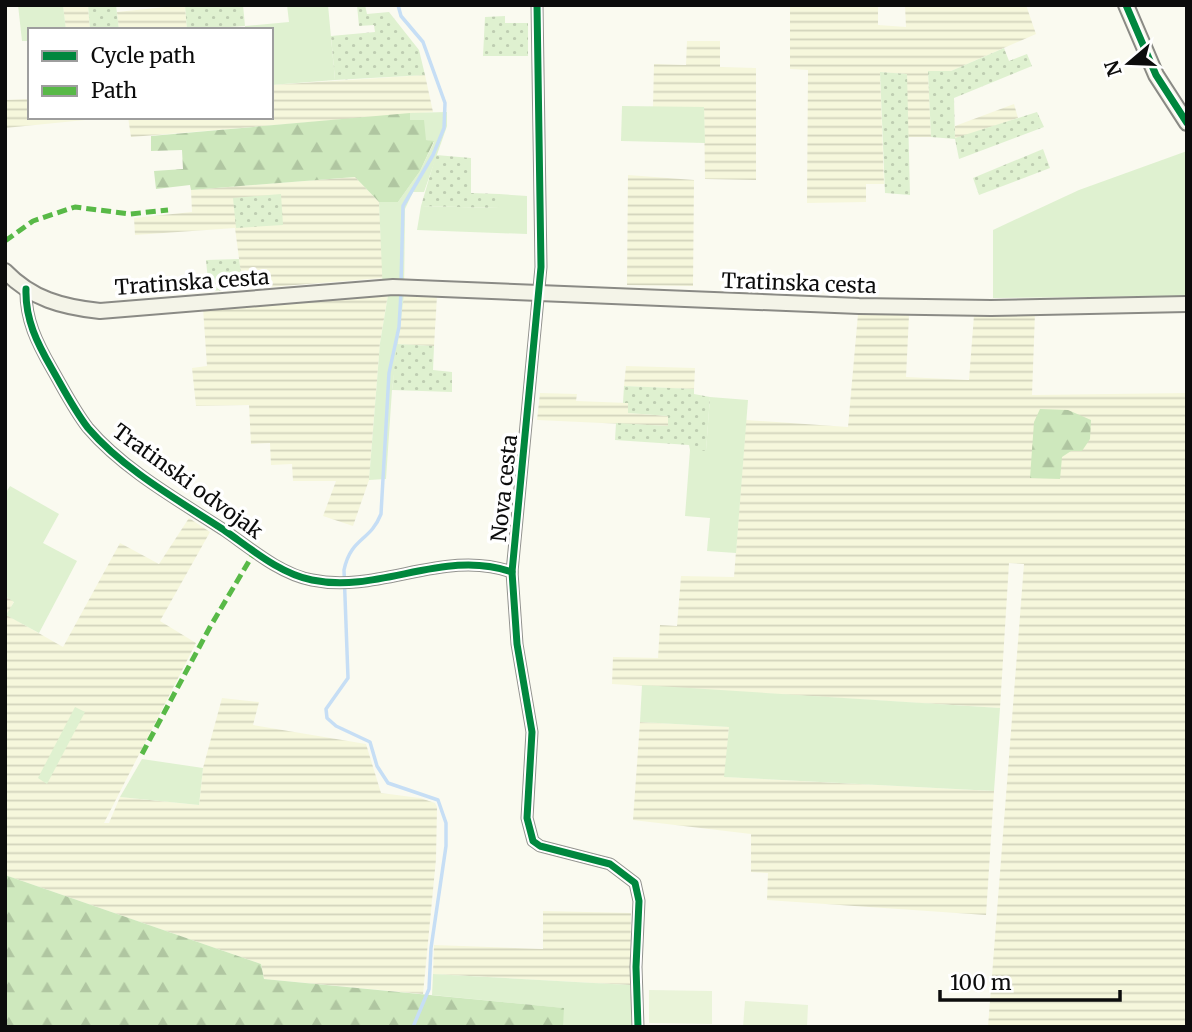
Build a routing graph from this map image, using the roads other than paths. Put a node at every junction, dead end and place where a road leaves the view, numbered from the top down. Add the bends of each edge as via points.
1 (537, 5) edge
2 (1126, 5) edge
3 (1187, 123) edge
4 (5, 271) edge
5 (26, 289) junction
6 (540, 293) junction
7 (1187, 304) edge
8 (512, 572) junction
9 (638, 1027) edge

1 - 6 street, Nova cesta
2 - 3 main road via 1152,66
4 - 5 main road, Tratinska cesta
5 - 6 main road, Tratinska cesta via 65,307 100,310 393,287
5 - 8 street, Tratinski odvojak via 25,307 38,342 87,426 163,490 278,566 313,581 336,582 462,563
6 - 7 main road, Tratinska cesta via 859,306
6 - 8 street, Nova cesta
8 - 9 street, Nova cesta via 517,644 532,732 528,830 540,846 610,864 635,883 639,901

